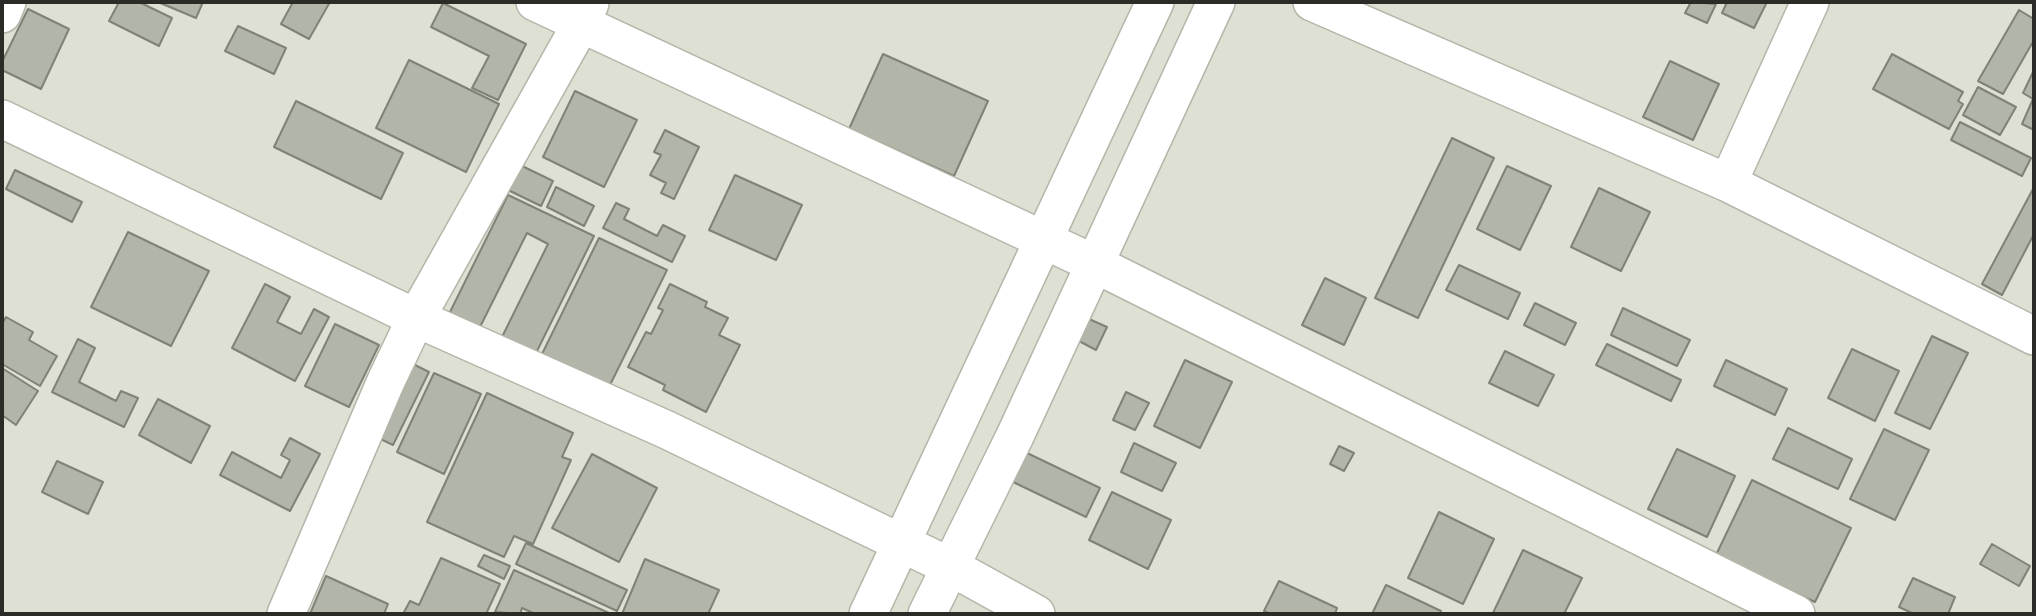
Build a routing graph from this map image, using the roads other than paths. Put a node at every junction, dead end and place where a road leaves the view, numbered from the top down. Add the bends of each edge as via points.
1 (8, 2) edge
2 (535, 2) edge
3 (1155, 2) edge
4 (1216, 2) edge
5 (1312, 2) edge
6 (1810, 2) edge
7 (2, 13) edge
8 (586, 13) edge
9 (2, 119) edge
10 (1728, 183) junction
11 (1045, 241) junction
12 (1095, 264) junction
13 (416, 318) junction
14 (2034, 336) edge
15 (903, 543) junction
16 (951, 567) junction
17 (286, 614) edge
18 (868, 614) edge
19 (927, 614) edge
20 (1036, 614) edge
21 (1796, 614) edge

1 - 7 street
2 - 8 street
3 - 11 street
4 - 12 street
5 - 10 street
6 - 10 street
8 - 11 street
8 - 13 street
9 - 13 street
10 - 14 street
11 - 12 street
11 - 15 street
12 - 16 street
12 - 21 street
13 - 15 street
13 - 17 street
15 - 16 street
15 - 18 street
16 - 19 street
16 - 20 street

